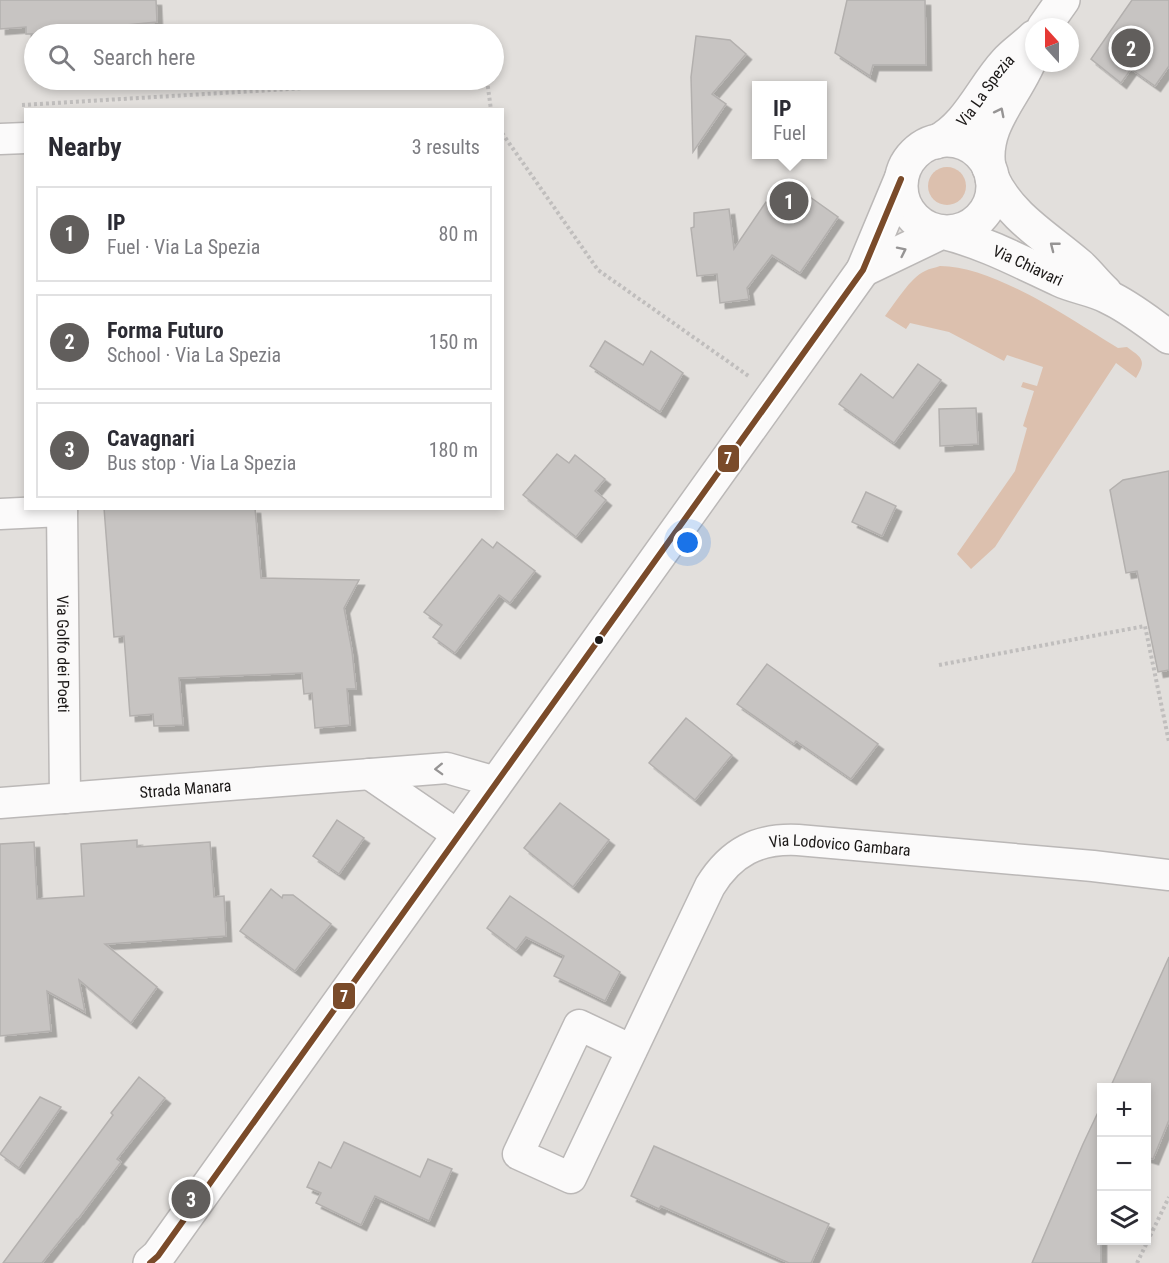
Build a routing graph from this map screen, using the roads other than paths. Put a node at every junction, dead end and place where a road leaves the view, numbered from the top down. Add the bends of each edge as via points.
1 (1025, 44) edge
2 (1025, 71) edge
3 (24, 138) edge
4 (0, 139) edge
5 (936, 142) junction
6 (990, 173) junction
7 (901, 179) junction
8 (942, 232) junction
9 (863, 270) junction
10 (1113, 299) junction
11 (1169, 337) edge
12 (50, 510) edge
13 (62, 510) edge
14 (0, 514) edge
15 (369, 774) junction
16 (496, 782) junction
17 (64, 798) junction
18 (0, 803) edge
19 (458, 835) junction
20 (1169, 875) edge
21 (632, 1050) junction
22 (154, 1261) edge

1 - 5 main road, Via La Spezia via 1005,62 957,126
6 -> 2 main road, Via La Spezia via 987,153 996,119
3 - 4 street
5 - 6 main road, Via La Spezia via 967,146 984,159
5 - 7 main road, Via La Spezia via 909,159
6 - 8 main road, Via La Spezia via 990,201 980,218 962,229
10 -> 6 main road, Via Chiavari via 1025,222 1000,193
7 - 8 main road via 907,210 922,225
7 - 9 main road, Via La Spezia
9 -> 8 main road, Via La Spezia
8 - 10 main road, Via Chiavari via 970,239 1064,282
9 - 16 main road, Via La Spezia
10 - 11 main road, Via Chiavari
12 - 14 street
13 - 17 street, Via Golfo dei Poeti
16 -> 15 street, Strada Manara via 447,768
15 - 17 street, Strada Manara
15 - 19 street
16 - 19 main road, Via La Spezia
17 - 18 street, Strada Manara
19 - 22 main road, Via La Spezia
20 - 21 street, Via Lodovico Gambara via 798,840 758,845 735,856 717,875
21 - 21 street, Via Lodovico Gambara via 571,1178 518,1154 579,1025

